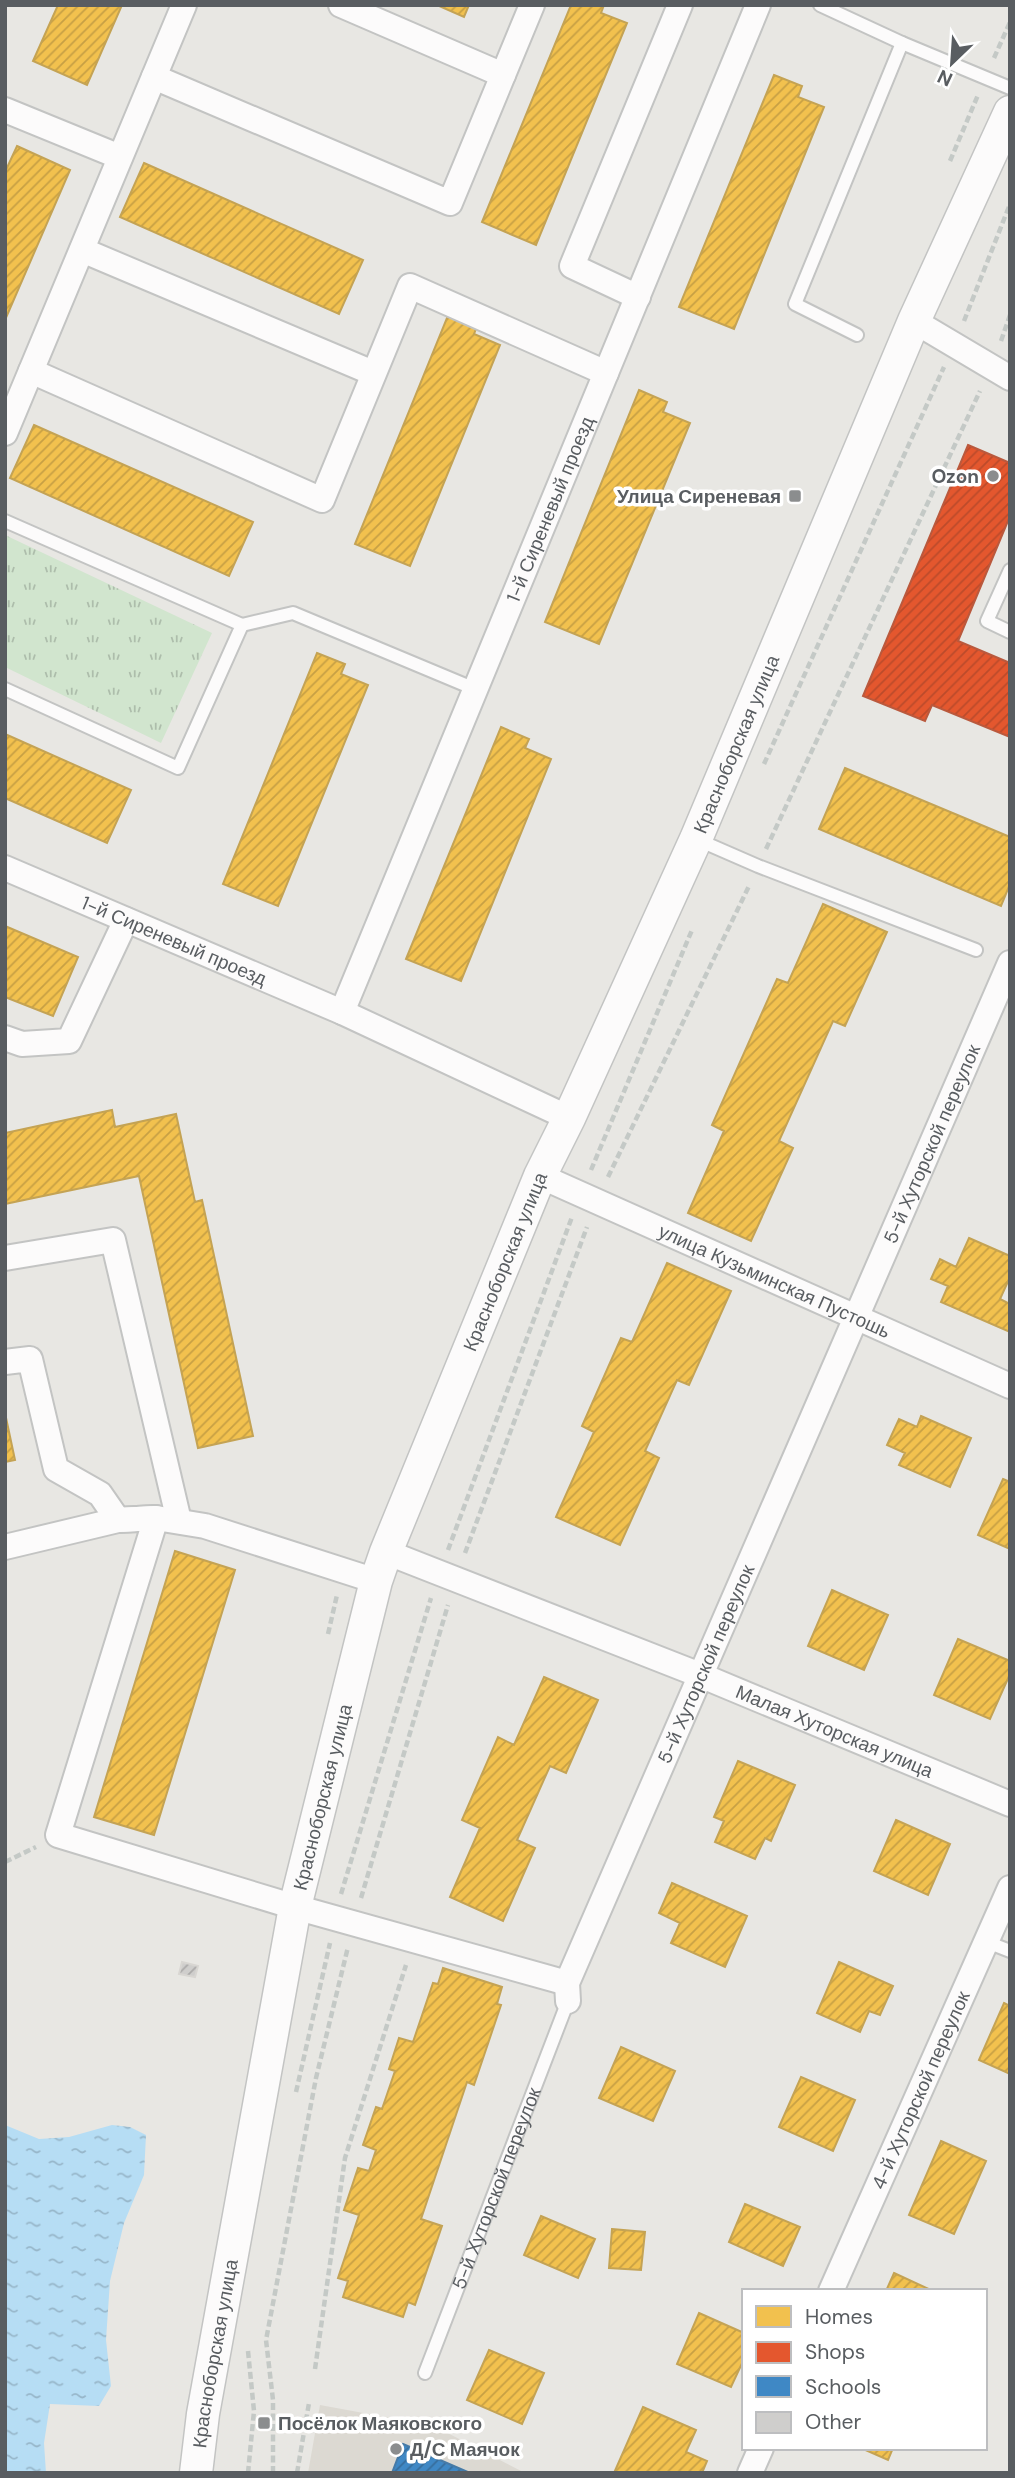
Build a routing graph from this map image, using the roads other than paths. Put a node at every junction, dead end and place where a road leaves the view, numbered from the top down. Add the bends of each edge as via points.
1 (184, 5) edge
2 (341, 5) edge
3 (532, 5) edge
4 (680, 5) edge
5 (758, 5) edge
6 (820, 5) edge
7 (902, 43) junction
8 (503, 75) junction
9 (154, 77) junction
10 (1010, 88) edge
11 (5, 110) edge
12 (1010, 112) edge
13 (120, 157) junction
14 (82, 250) junction
15 (638, 297) junction
16 (914, 321) junction
17 (857, 335) dead end
18 (31, 371) junction
19 (373, 373) junction
20 (606, 373) junction
21 (1000, 373) edge
22 (5, 433) edge
23 (5, 521) edge
24 (1010, 570) edge
25 (242, 625) junction
26 (1010, 632) edge
27 (5, 689) edge
28 (475, 689) junction
29 (696, 839) junction
30 (5, 869) edge
31 (126, 920) junction
32 (976, 950) dead end
33 (1010, 963) edge
34 (342, 1012) junction
35 (5, 1038) edge
36 (569, 1118) junction
37 (540, 1176) junction
38 (5, 1258) edge
39 (854, 1318) junction
40 (5, 1362) edge
41 (1010, 1386) edge
42 (168, 1519) junction
43 (118, 1520) junction
44 (5, 1547) edge
45 (386, 1552) junction
46 (376, 1581) junction
47 (700, 1675) junction
48 (1010, 1804) edge
49 (1010, 1888) edge
50 (295, 1907) junction
51 (986, 1942) junction
52 (1010, 1951) edge
53 (567, 1992) junction
54 (832, 2289) edge
55 (425, 2373) dead end
56 (760, 2450) edge
57 (196, 2473) edge
58 (750, 2473) edge

1 - 9 street
2 - 8 street
3 - 8 street
4 - 15 street via 572,267
5 - 15 street, 1-й Сиреневый проезд
6 - 7 lane
7 - 10 lane
7 - 17 lane via 795,304
8 - 9 street via 450,203
9 - 13 street
11 - 13 street
12 - 16 street, Красноборская улица
13 - 14 street
14 - 18 street
14 - 19 street
15 - 20 street, 1-й Сиреневый проезд
16 - 21 street
16 - 29 street, Красноборская улица
18 - 19 street via 322,500
18 - 22 street
19 - 20 street via 410,286
20 - 28 street, 1-й Сиреневый проезд
23 - 25 lane
24 - 26 lane via 987,621
25 - 27 lane via 178,768
25 - 28 lane via 293,613
28 - 34 street, 1-й Сиреневый проезд
29 - 32 lane
29 - 36 street, Красноборская улица
30 - 31 street, 1-й Сиреневый проезд
31 - 34 street, 1-й Сиреневый проезд
31 - 35 street via 69,1041 22,1044
33 - 39 street, 5-й Хуторской переулок
34 - 36 street, 1-й Сиреневый проезд
36 - 37 street, Красноборская улица
37 - 39 street, улица Кузьминская Пустошь
37 - 45 street, Красноборская улица
38 - 42 street via 113,1240
39 - 41 street, улица Кузьминская Пустошь
39 - 47 street, 5-й Хуторской переулок
40 - 43 street via 30,1359 56,1469 100,1494
42 - 43 street
42 - 46 street via 205,1526
42 - 50 street via 58,1835
43 - 44 street
45 - 46 street, Красноборская улица
45 - 47 street, Малая Хуторская улица
46 - 50 street, Красноборская улица
47 - 48 street, Малая Хуторская улица
47 - 53 street, 5-й Хуторской переулок
49 - 51 street, 4-й Хуторской переулок
50 - 53 street
50 - 57 street, Красноборская улица
51 - 52 lane
51 - 54 street, 4-й Хуторской переулок
53 - 55 lane, 5-й Хуторской переулок
56 - 58 street

